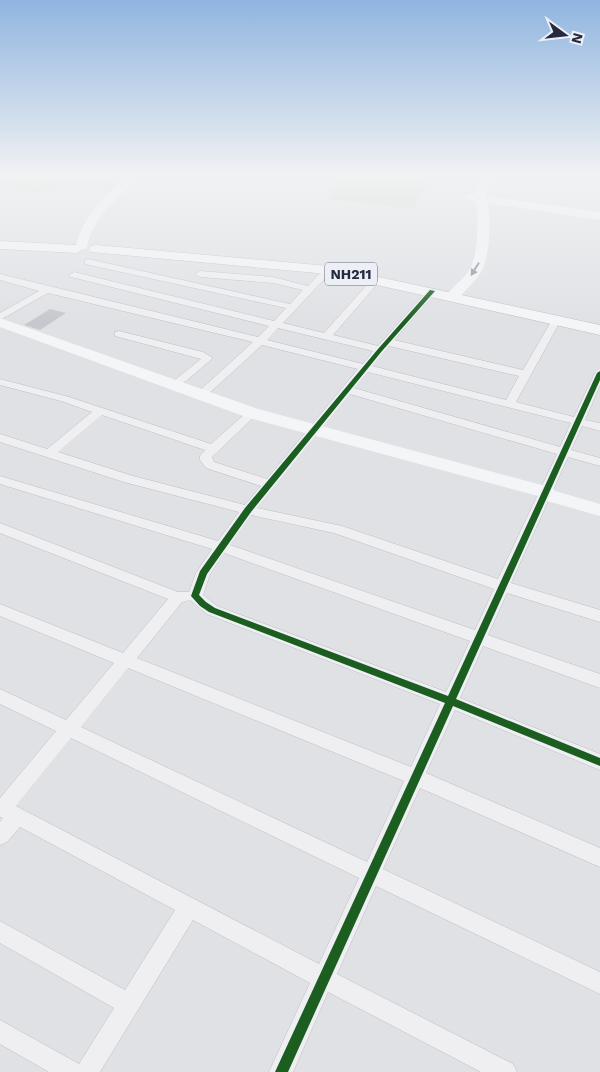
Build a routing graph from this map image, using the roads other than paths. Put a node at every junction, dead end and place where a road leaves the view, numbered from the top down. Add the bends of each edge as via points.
1 (89, 224) edge
2 (99, 224) edge
3 (472, 224) edge
4 (483, 224) edge
5 (0, 245) edge
6 (468, 246) dead end
7 (89, 253) junction
8 (464, 266) dead end
9 (328, 270) junction
10 (200, 274) dead end
11 (0, 277) edge
12 (376, 280) junction
13 (66, 285) junction
14 (310, 289) junction
15 (442, 294) junction
16 (292, 307) junction
17 (0, 317) edge
18 (556, 320) junction
19 (0, 322) edge
20 (276, 324) junction
21 (600, 330) edge
22 (119, 334) dead end
23 (326, 336) junction
24 (260, 341) junction
25 (384, 346) junction
26 (366, 368) junction
27 (600, 373) edge
28 (526, 374) junction
29 (0, 382) edge
30 (175, 385) junction
31 (348, 390) junction
32 (202, 395) junction
33 (509, 404) junction
34 (100, 411) junction
35 (252, 413) junction
36 (578, 421) junction
37 (600, 426) edge
38 (315, 430) junction
39 (0, 438) edge
40 (213, 448) junction
41 (564, 453) junction
42 (49, 454) junction
43 (600, 462) edge
44 (0, 480) edge
45 (270, 484) junction
46 (546, 492) junction
47 (248, 510) junction
48 (600, 510) edge
49 (0, 528) edge
50 (221, 547) junction
51 (502, 586) junction
52 (187, 596) junction
53 (0, 610) edge
54 (600, 616) edge
55 (479, 638) junction
56 (126, 661) junction
57 (600, 680) edge
58 (0, 696) edge
59 (450, 701) junction
60 (69, 728) junction
61 (600, 762) edge
62 (415, 777) junction
63 (7, 810) edge
64 (0, 836) edge
65 (600, 858) edge
66 (371, 873) junction
67 (189, 907) junction
68 (0, 931) edge
69 (323, 978) junction
70 (600, 983) edge
71 (129, 1004) junction
72 (0, 1031) edge
73 (71, 1072) edge
74 (87, 1072) edge
75 (280, 1072) edge
76 (505, 1072) edge

1 - 7 main road via 86,229
2 - 7 main road
3 - 6 main road
4 -> 15 main road via 475,271
5 - 7 main road, NH211
7 - 9 main road, NH211
7 - 13 street
7 - 16 street
8 - 15 main road
9 - 12 main road, NH211
9 - 14 street
10 - 14 street via 273,280
11 - 13 street
12 - 15 main road, NH211
12 - 23 street
13 - 17 street
13 - 20 street
13 - 24 street
14 - 16 street
15 - 18 main road, NH211
15 - 25 street
16 - 20 street
18 - 21 main road, NH211
18 - 28 street
19 - 30 main road
20 - 23 street
20 - 24 street
22 - 30 street via 208,358
23 - 25 street
24 - 26 street
24 - 32 street
25 - 26 street
25 - 28 street
26 - 31 street
26 - 33 street
27 - 36 street
28 - 33 street
29 - 34 street
30 - 32 main road
31 - 38 street
31 - 41 street
32 - 35 main road
33 - 36 street
34 - 40 street
34 - 42 street
35 - 38 main road
35 - 40 street
36 - 37 street
36 - 41 street
38 - 45 street
38 - 46 main road
39 - 42 street
40 - 45 street via 206,456 210,465
41 - 43 street
41 - 46 street
42 - 47 street
44 - 50 street
45 - 47 street
46 - 48 main road via 547,495
46 - 51 street
47 - 50 street
47 - 51 street via 336,528
49 - 52 street via 158,591
50 - 52 street
50 - 55 street
51 - 54 street
51 - 55 street
52 - 56 street
52 - 59 street via 212,610
53 - 56 street
55 - 57 street
55 - 59 street
56 - 60 street
56 - 62 street
58 - 60 street
59 - 61 street
59 - 62 street
60 - 63 street
60 - 66 street
62 - 65 street
62 - 66 street
63 - 64 street
63 - 67 street
66 - 69 street
66 - 70 street
67 - 69 street
67 - 71 street
68 - 71 street
69 - 75 street
69 - 76 street
71 - 74 street
72 - 73 street

